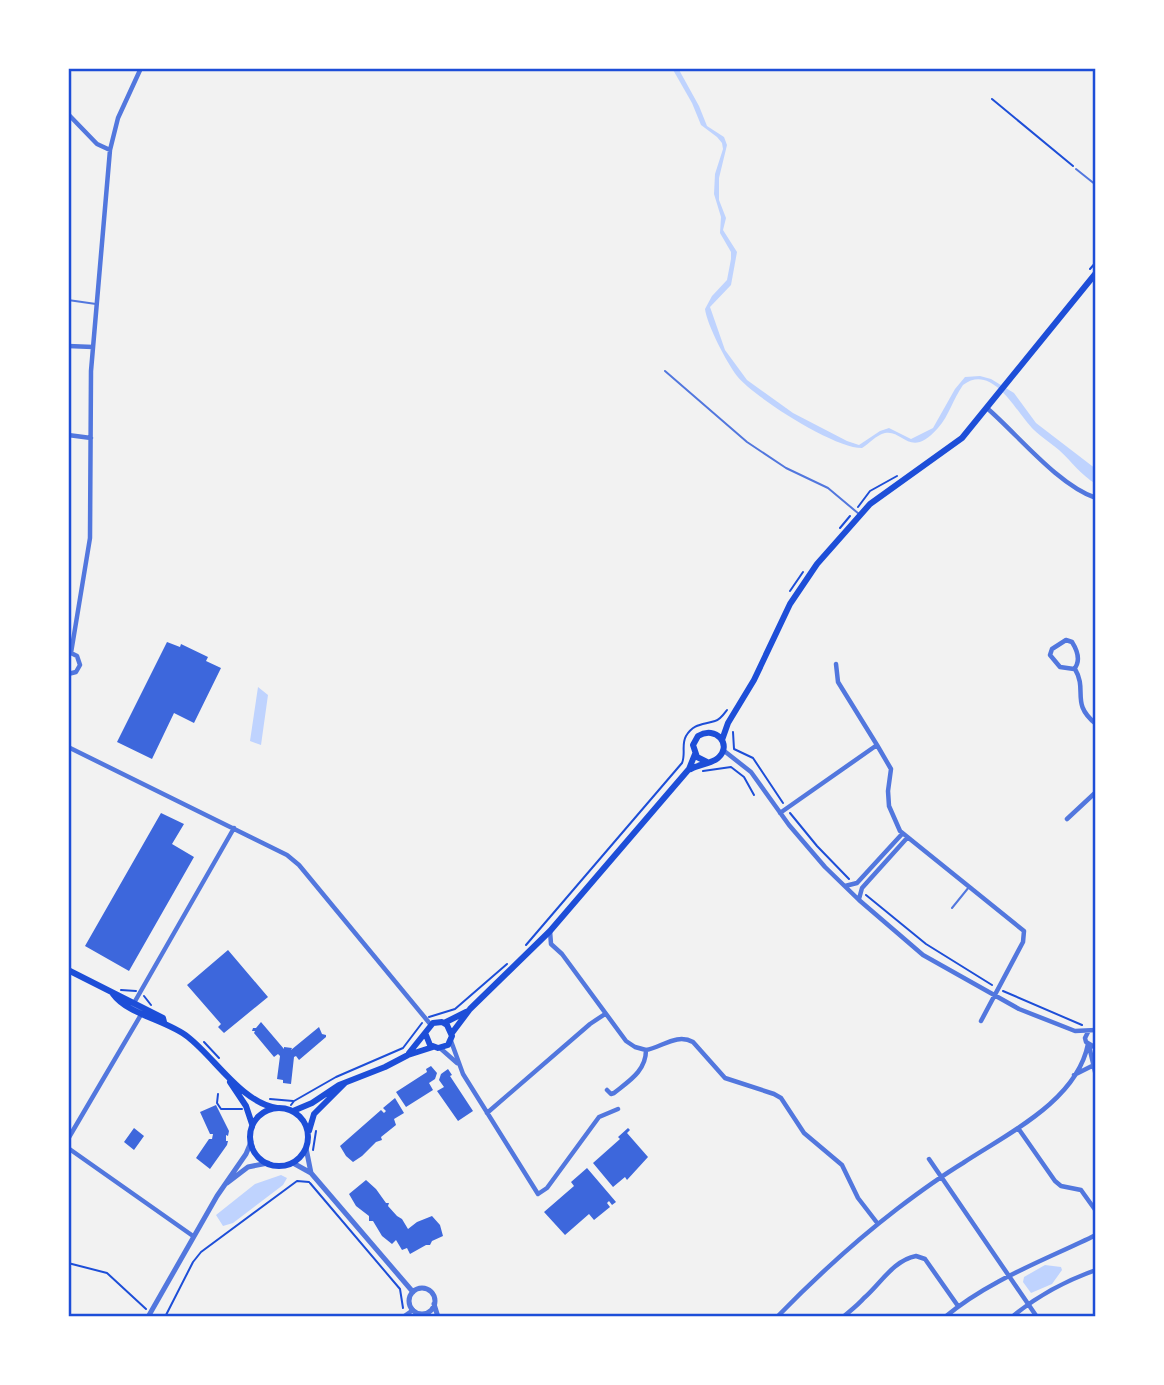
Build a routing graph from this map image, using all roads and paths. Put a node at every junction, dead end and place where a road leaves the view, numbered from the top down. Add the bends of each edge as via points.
1 (141, 68) edge
2 (992, 99) dead end
3 (68, 114) edge
4 (110, 150) junction
5 (1076, 169) joint
6 (1096, 185) edge
7 (1096, 272) edge
8 (68, 299) edge
9 (97, 304) junction
10 (68, 346) edge
11 (93, 347) junction
12 (665, 371) dead end
13 (988, 409) junction
14 (68, 435) edge
15 (90, 438) junction
16 (898, 475) dead end
17 (1096, 498) edge
18 (859, 506) dead end
19 (860, 514) junction
20 (70, 653) edge
21 (836, 664) dead end
22 (1074, 669) junction
23 (68, 674) edge
24 (1096, 724) edge
25 (729, 725) junction
26 (697, 726) dead end
27 (712, 732) junction
28 (722, 740) junction
29 (877, 745) junction
30 (68, 747) edge
31 (723, 750) junction
32 (695, 754) junction
33 (718, 758) junction
34 (707, 762) junction
35 (737, 762) junction
36 (689, 769) junction
37 (699, 773) dead end
38 (1095, 794) edge
39 (754, 795) dead end
40 (787, 808) junction
41 (779, 813) junction
42 (1067, 819) dead end
43 (234, 828) junction
44 (902, 834) junction
45 (907, 838) junction
46 (855, 885) junction
47 (844, 886) junction
48 (970, 886) junction
49 (861, 890) junction
50 (859, 900) junction
51 (952, 908) dead end
52 (551, 932) junction
53 (522, 951) dead end
54 (513, 960) dead end
55 (68, 970) edge
56 (999, 989) junction
57 (113, 994) junction
58 (995, 996) junction
59 (134, 1003) junction
60 (470, 1009) junction
61 (142, 1013) junction
62 (605, 1014) junction
63 (981, 1021) dead end
64 (164, 1022) junction
65 (428, 1022) junction
66 (444, 1023) junction
67 (1093, 1029) edge
68 (1075, 1031) junction
69 (452, 1033) junction
70 (426, 1035) junction
71 (451, 1041) junction
72 (1087, 1043) junction
73 (437, 1048) junction
74 (1096, 1048) edge
75 (646, 1050) junction
76 (408, 1055) junction
77 (216, 1062) junction
78 (458, 1064) junction
79 (1094, 1065) edge
80 (1073, 1076) junction
81 (1096, 1076) edge
82 (345, 1083) junction
83 (607, 1090) dead end
84 (218, 1094) dead end
85 (265, 1098) dead end
86 (243, 1108) dead end
87 (277, 1108) junction
88 (618, 1109) dead end
89 (293, 1111) junction
90 (487, 1113) junction
91 (317, 1125) dead end
92 (252, 1126) junction
93 (1018, 1128) junction
94 (308, 1132) junction
95 (68, 1139) edge
96 (251, 1142) junction
97 (68, 1148) edge
98 (306, 1149) junction
99 (313, 1153) dead end
100 (929, 1159) dead end
101 (268, 1163) junction
102 (293, 1163) junction
103 (311, 1173) junction
104 (941, 1177) junction
105 (225, 1185) junction
106 (1096, 1211) edge
107 (878, 1224) junction
108 (1096, 1235) edge
109 (193, 1236) junction
110 (68, 1263) edge
111 (1096, 1270) edge
112 (1010, 1276) junction
113 (413, 1292) junction
114 (1028, 1303) junction
115 (434, 1304) junction
116 (958, 1306) junction
117 (148, 1313) edge
118 (408, 1313) edge
119 (428, 1315) edge
120 (165, 1317) edge
121 (438, 1317) edge
122 (777, 1317) edge
123 (843, 1317) edge
124 (945, 1317) edge
125 (1012, 1317) edge
126 (1037, 1317) edge

1 - 4 street via 118,118
2 - 5 path
3 - 4 street via 97,144
4 - 9 street
5 - 6 lane
7 - 13 main road
8 - 9 lane
9 - 11 street
10 - 11 street
11 - 15 street
12 - 19 lane via 747,442 828,488
13 - 17 street via 1072,486
13 - 19 main road via 962,438
14 - 15 street
15 - 20 street via 90,538
16 - 18 path via 870,491
19 - 25 main road via 803,583
20 - 23 street via 80,665
21 - 29 street via 838,682
22 - 22 street via 1077,655 1072,642 1066,640 1052,649 1051,656 1060,667
22 - 24 street via 1080,680 1082,709
25 - 27 main road
25 - 28 main road
25 - 40 path via 734,749 753,758
26 - 53 path via 685,738 682,763
27 - 28 main road
27 - 32 main road via 698,736
28 - 31 main road
29 - 40 street
29 - 44 street via 891,769 889,806
30 - 43 street
31 - 33 main road
31 - 35 street
32 - 34 main road
32 - 36 main road
33 - 34 main road
33 - 35 street
34 - 36 main road
35 - 41 street via 751,772
36 - 52 main road
37 - 39 path via 729,766 744,777
38 - 42 street
40 - 41 street
40 - 46 path
41 - 47 street
43 - 59 street
43 - 65 street via 299,865
44 - 45 street
44 - 46 street
45 - 48 street
45 - 49 street
46 - 47 street
47 - 50 street
48 - 51 lane
48 - 56 street via 1024,932
49 - 50 street
49 - 56 path via 926,944
50 - 58 street via 923,955
52 - 60 main road
52 - 62 street via 551,944
54 - 65 path via 455,1009 431,1015
55 - 57 main road
56 - 58 street
56 - 67 path
57 - 59 main road
57 - 61 main road
58 - 63 street
58 - 68 street
59 - 64 main road
60 - 66 main road
60 - 69 main road
61 - 64 main road
61 - 95 street
62 - 75 street via 628,1043
62 - 90 street
64 - 77 main road
65 - 66 main road
65 - 70 main road
65 - 85 path via 403,1048 294,1101
66 - 69 main road
67 - 68 street
67 - 72 street
68 - 72 street
69 - 71 main road
70 - 73 main road
70 - 76 main road
71 - 73 main road
71 - 78 street
72 - 74 street
72 - 79 street
72 - 80 street
73 - 76 main road
73 - 78 street
75 - 83 street via 639,1072 614,1093
75 - 107 street via 688,1039 725,1078 779,1096 804,1133 842,1165 858,1198
76 - 82 main road
77 - 87 main road via 253,1099
77 - 92 main road via 240,1095
78 - 90 street
79 - 80 street
79 - 81 street
80 - 93 street via 1047,1106
82 - 89 main road
82 - 94 main road via 314,1114
84 - 86 path via 221,1109
87 - 89 main road
87 - 92 main road via 263,1112
88 - 90 street via 599,1117 538,1194
89 - 94 main road
91 - 99 path
92 - 96 main road
93 - 104 street
93 - 106 street via 1056,1182 1081,1189
94 - 98 main road
96 - 101 main road via 256,1154
96 - 105 street
97 - 109 street
98 - 102 main road
98 - 103 street
100 - 104 street
101 - 102 main road
101 - 105 street via 248,1167
102 - 103 street
103 - 113 street
104 - 107 street
104 - 112 street
105 - 109 street
107 - 122 street
108 - 112 street
109 - 117 street
110 - 117 path via 107,1273
111 - 114 street
112 - 114 street
112 - 116 street
113 - 115 street via 421,1288 430,1291
113 - 118 street
114 - 125 street
114 - 126 street
115 - 119 street
115 - 121 street
116 - 123 street via 925,1259 916,1256 883,1277
116 - 124 street
118 - 119 street
118 - 120 path via 400,1289 309,1182 296,1181 201,1252

